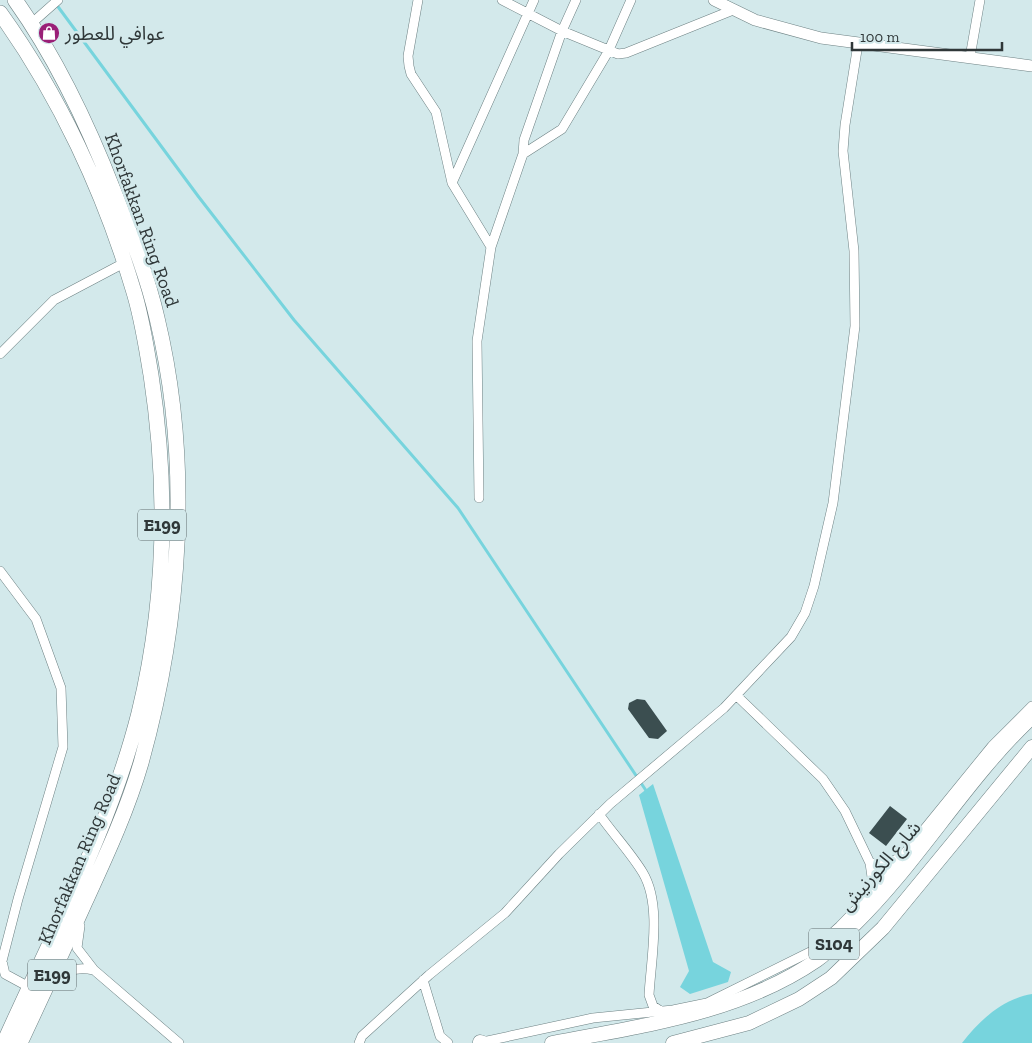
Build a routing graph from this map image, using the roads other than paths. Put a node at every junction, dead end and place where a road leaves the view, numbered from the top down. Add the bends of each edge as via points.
1 (15, 0) edge
2 (58, 0) edge
3 (418, 0) edge
4 (502, 0) edge
5 (534, 0) edge
6 (576, 0) edge
7 (631, 0) edge
8 (714, 0) edge
9 (980, 0) edge
10 (733, 10) junction
11 (0, 13) edge
12 (528, 14) junction
13 (37, 18) junction
14 (562, 32) junction
15 (858, 44) junction
16 (608, 52) junction
17 (970, 57) junction
18 (1032, 66) edge
19 (523, 154) junction
20 (452, 184) junction
21 (491, 247) junction
22 (124, 263) junction
23 (0, 354) edge
24 (480, 498) dead end
25 (0, 571) edge
26 (737, 696) junction
27 (1032, 706) edge
28 (1032, 716) edge
29 (1032, 727) edge
30 (1032, 747) edge
31 (1005, 778) junction
32 (962, 797) junction
33 (946, 802) junction
34 (599, 814) junction
35 (902, 857) junction
36 (870, 863) junction
37 (869, 896) junction
38 (83, 907) junction
39 (862, 917) junction
40 (94, 970) junction
41 (423, 980) junction
42 (29, 987) junction
43 (46, 987) junction
44 (649, 995) junction
45 (660, 1011) junction
46 (641, 1012) junction
47 (678, 1019) junction
48 (633, 1028) junction
49 (442, 1041) edge
50 (577, 1041) edge
51 (4, 1043) edge
52 (20, 1043) edge
53 (178, 1043) edge
54 (359, 1043) edge
55 (480, 1043) edge
56 (552, 1043) edge
57 (673, 1043) edge

1 - 13 highway, Khorfakkan Ring Road / E199
2 - 13 street
3 - 20 street via 409,66 436,112
4 - 12 street
5 - 12 street
6 - 14 street
7 - 16 street
8 - 10 street
9 - 17 street
10 - 15 street via 787,30
10 - 16 street via 626,53
11 - 22 highway, Khorfakkan Ring Road / E199 via 52,95 101,199
12 - 14 street
12 - 20 street
13 - 38 highway, Khorfakkan Ring Road / E199 via 100,154 146,277 163,348 178,488 174,603 154,712 121,822
14 - 16 street
14 - 19 street via 524,140
15 - 17 street
15 - 26 street via 843,151 854,251 855,326 833,503 805,613 791,637
16 - 19 street via 562,128
17 - 18 street
19 - 21 street
20 - 21 street
21 - 24 street via 477,341
22 - 23 street via 54,300
22 - 42 highway, Khorfakkan Ring Road / E199 via 145,339 158,425 163,493 159,602 139,712 124,761 106,814
25 - 42 street via 36,619 61,688 63,747 2,961 5,974
26 - 34 street
26 - 36 street via 823,778 845,811
27 - 33 street via 992,746
28 - 32 main road, شارع الكورنيش / S104 via 1002,744
29 - 31 main road via 998,763 998,772
30 - 31 main road, S104
31 - 57 main road, S104 via 883,928 831,978 799,999 749,1023
32 - 33 main road
32 - 39 main road, شارع الكورنيش / S104 via 923,848
33 - 35 street
34 - 41 street via 505,913
34 - 44 street via 643,874 652,895
35 - 36 street via 883,865
35 - 37 street
36 - 37 street
37 - 39 main road
37 - 45 street via 812,951 786,966 707,1003
38 - 40 street via 78,948
38 - 43 highway, Khorfakkan Ring Road / E199
39 - 47 main road, شارع الكورنيش / S104 via 818,959 790,975 740,1001
40 - 43 street via 80,967 67,970
40 - 53 street
41 - 49 street
41 - 54 street via 362,1036
42 - 51 highway, Khorfakkan Ring Road / E199
43 - 52 highway, Khorfakkan Ring Road / E199
44 - 45 street via 653,1006
44 - 46 street
45 - 46 street
45 - 47 street
46 - 48 street
46 - 55 street via 593,1018
47 - 48 main road, شارع الكورنيش / S104
48 - 50 main road, شارع الكورنيش / S104
50 - 56 main road, شارع الكورنيش / S104

